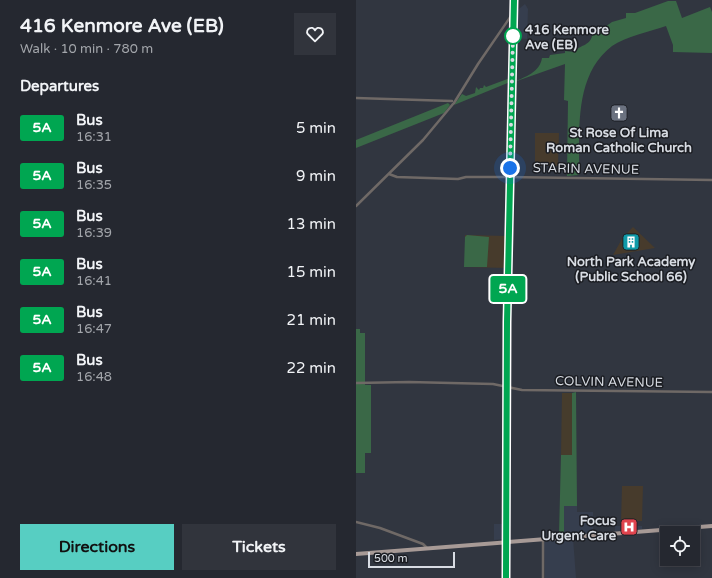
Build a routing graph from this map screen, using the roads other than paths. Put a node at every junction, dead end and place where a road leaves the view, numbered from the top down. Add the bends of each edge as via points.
1 (514, 0) edge
2 (514, 12) junction
3 (356, 98) edge
4 (452, 103) junction
5 (389, 174) junction
6 (510, 177) junction
7 (712, 180) edge
8 (356, 206) edge
9 (356, 383) edge
10 (507, 387) junction
11 (712, 392) edge
12 (356, 522) edge
13 (712, 526) edge
14 (543, 539) junction
15 (506, 542) junction
16 (427, 548) junction
17 (356, 554) edge
18 (506, 578) edge
19 (543, 578) edge

1 - 2 main road
2 - 4 street
2 - 6 main road
3 - 4 street via 448,100
4 - 5 street via 425,138
5 - 6 street, STARIN AVENUE via 397,178
5 - 8 street
6 - 7 street, STARIN AVENUE
6 - 10 main road
9 - 10 street, COLVIN AVENUE via 466,383
10 - 11 street, COLVIN AVENUE via 538,390
10 - 15 main road
12 - 16 street via 380,528
13 - 14 main road
14 - 15 main road
14 - 19 street
15 - 16 main road
15 - 18 street
16 - 17 main road

